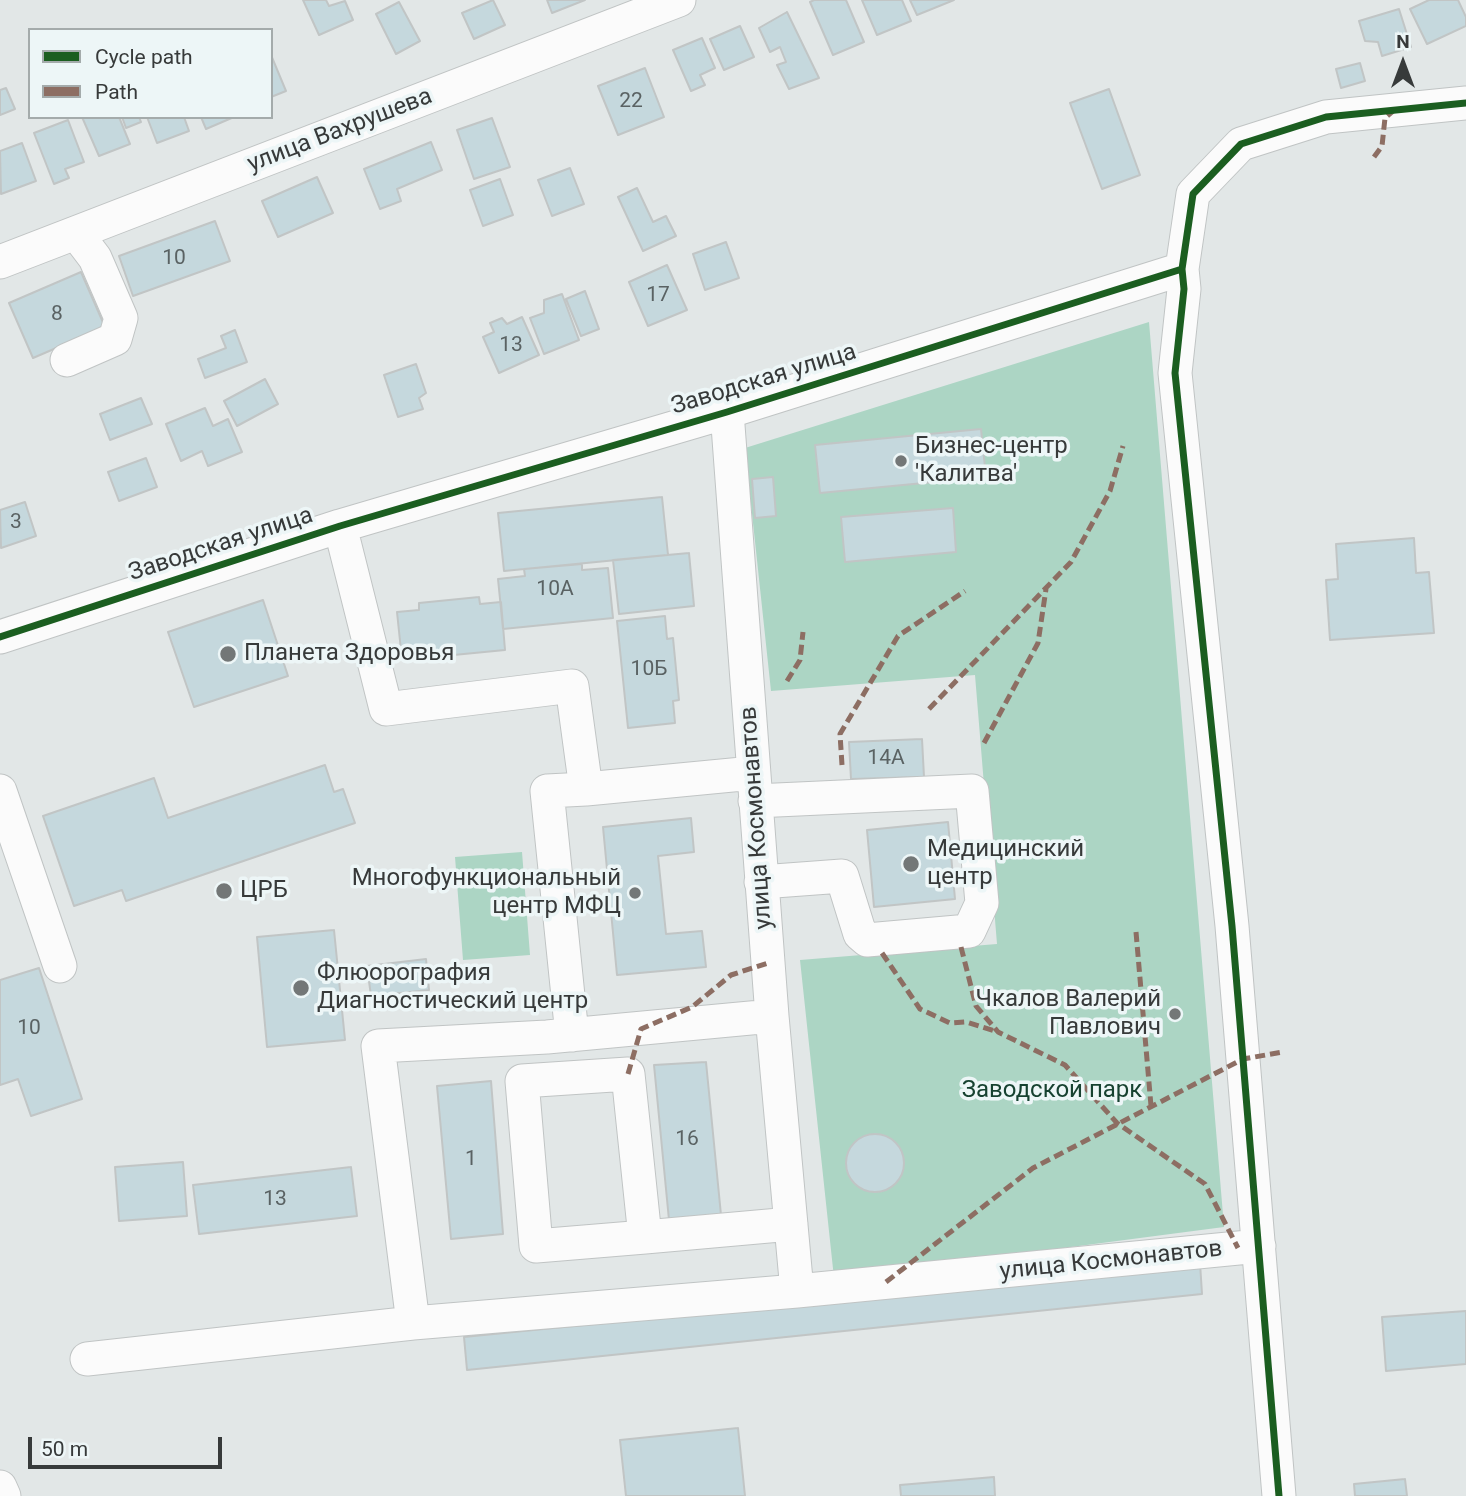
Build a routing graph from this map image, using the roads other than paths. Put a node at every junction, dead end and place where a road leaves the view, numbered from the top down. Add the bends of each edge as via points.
1 (679, 0) edge
2 (1466, 103) edge
3 (76, 233) junction
4 (0, 262) edge
5 (1182, 268) junction
6 (67, 360) dead end
7 (727, 412) junction
8 (340, 526) junction
9 (0, 637) edge
10 (754, 787) junction
11 (586, 789) junction
12 (0, 791) edge
13 (761, 882) junction
14 (60, 966) dead end
15 (772, 1016) junction
16 (572, 1035) junction
17 (791, 1224) junction
18 (645, 1237) junction
19 (1259, 1246) junction
20 (797, 1291) junction
21 (413, 1324) junction
22 (87, 1359) dead end
23 (0, 1488) edge
24 (4, 1496) edge
25 (1279, 1496) edge

1 - 3 street, улица Вахрушева
2 - 5 street via 1326,117 1241,144 1194,194
3 - 4 street, улица Вахрушева
3 - 6 street via 95,258 121,318 115,339
5 - 7 street, Заводская улица
5 - 19 street via 1175,373 1232,926
7 - 8 street, Заводская улица
7 - 10 street, улица Космонавтов
8 - 9 street, Заводская улица
8 - 11 street via 386,709 572,686
10 - 11 street
10 - 13 street, улица Космонавтов
10 - 13 street via 972,791 982,904 969,931 867,940 860,934 842,876
11 - 16 street via 547,792
12 - 14 street
13 - 15 street, улица Космонавтов
15 - 16 street
15 - 17 street, улица Космонавтов
16 - 21 street via 378,1046
17 - 18 street
17 - 20 street, улица Космонавтов
18 - 18 street via 536,1246 523,1081 628,1074
19 - 20 street, улица Космонавтов
19 - 25 street
20 - 21 street, улица Космонавтов
21 - 22 street, улица Космонавтов
23 - 24 street

